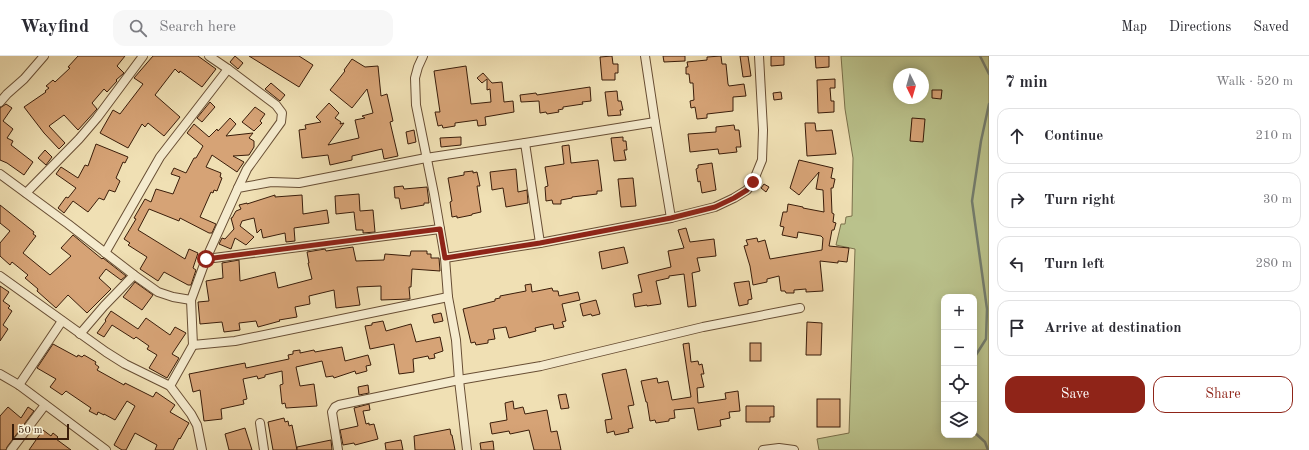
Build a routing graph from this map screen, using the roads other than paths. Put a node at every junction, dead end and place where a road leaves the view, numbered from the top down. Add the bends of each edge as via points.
1 (44, 56) edge
2 (144, 56) edge
3 (209, 56) edge
4 (423, 56) edge
5 (645, 56) edge
6 (759, 56) edge
7 (228, 69) junction
8 (0, 102) edge
9 (655, 122) junction
10 (525, 143) junction
11 (426, 158) junction
12 (0, 174) edge
13 (238, 188) junction
14 (26, 192) junction
15 (671, 218) junction
16 (440, 229) junction
17 (540, 243) junction
18 (104, 253) junction
19 (445, 258) junction
20 (206, 259) junction
21 (134, 275) junction
22 (0, 276) edge
23 (448, 296) junction
24 (191, 300) junction
25 (800, 308) dead end
26 (62, 321) junction
27 (80, 334) junction
28 (193, 345) junction
29 (0, 374) edge
30 (459, 380) junction
31 (19, 385) junction
32 (170, 386) junction
33 (45, 405) junction
34 (260, 424) dead end
35 (103, 449) edge
36 (11, 450) edge
37 (202, 450) edge
38 (264, 450) edge
39 (338, 450) edge
40 (467, 450) edge
41 (763, 450) edge
42 (794, 450) edge

1 - 8 street
2 - 14 street via 84,134
3 - 7 street
4 - 11 street via 417,72 415,91
5 - 9 street
6 - 15 street via 763,151 753,182 747,190 715,207
7 - 13 street via 282,113 281,122 246,169
7 - 18 street via 160,157
9 - 10 street
9 - 15 street
10 - 11 street
10 - 17 street
11 - 13 street via 299,183 271,182
11 - 16 street
12 - 14 street
13 - 20 street
14 - 18 street
15 - 17 street
16 - 19 street
16 - 20 street
17 - 19 street
18 - 21 street
19 - 23 street
20 - 24 street
21 - 24 street via 158,292
21 - 27 street
22 - 26 street
23 - 28 street via 235,341
23 - 30 street via 456,340
24 - 28 street
25 - 30 street via 704,327 541,366
26 - 27 street
26 - 31 street
27 - 32 street via 125,364
28 - 32 street
29 - 31 street
30 - 39 street via 335,407 332,417
30 - 40 street
31 - 33 street
32 - 37 street via 197,424
33 - 35 street
33 - 36 street
34 - 38 street
41 - 42 street

